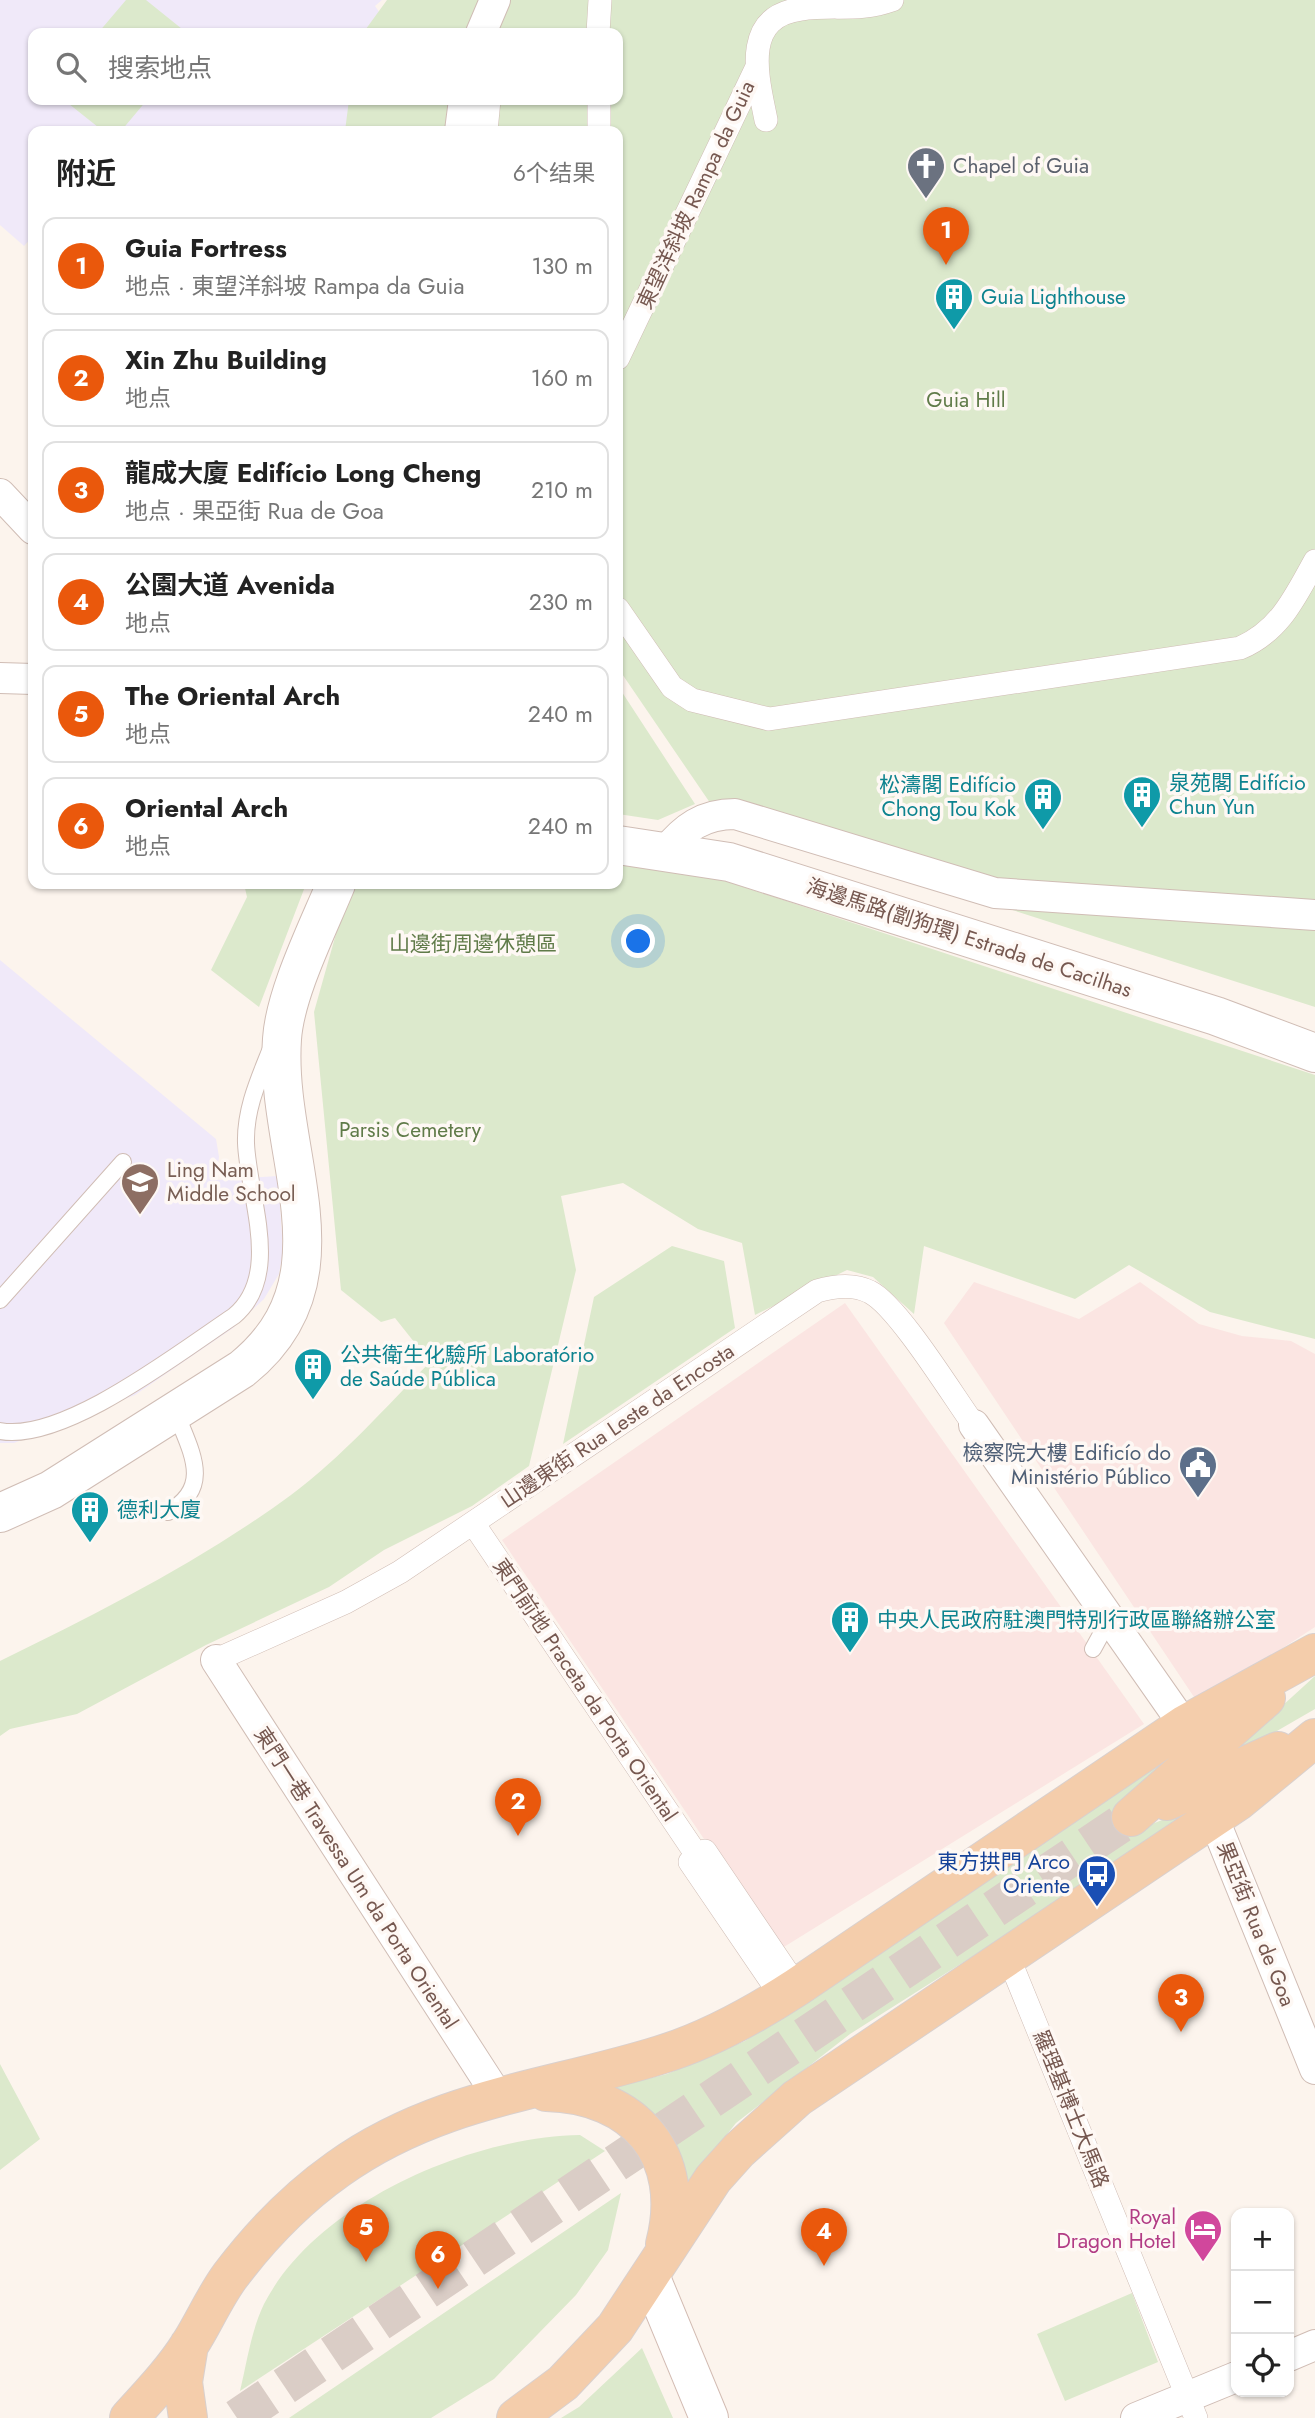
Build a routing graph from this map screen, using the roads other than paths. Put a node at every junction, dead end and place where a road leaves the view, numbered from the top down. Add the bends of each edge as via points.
1 (495, 0) edge
2 (501, 0) edge
3 (600, 0) edge
4 (892, 0) edge
5 (483, 28) edge
6 (498, 28) edge
7 (598, 28) edge
8 (756, 69) junction
9 (463, 105) edge
10 (489, 105) edge
11 (599, 105) edge
12 (766, 120) dead end
13 (461, 126) edge
14 (486, 126) edge
15 (599, 126) edge
16 (623, 348) edge
17 (0, 494) edge
18 (28, 524) edge
19 (1315, 561) edge
20 (623, 616) edge
21 (0, 678) edge
22 (28, 679) edge
23 (623, 846) edge
24 (665, 852) junction
25 (334, 889) edge
26 (1315, 915) edge
27 (290, 1003) junction
28 (1315, 1053) edge
29 (123, 1162) dead end
30 (0, 1300) edge
31 (176, 1413) junction
32 (974, 1425) joint
33 (0, 1431) edge
34 (168, 1512) dead end
35 (0, 1513) edge
36 (473, 1523) junction
37 (1110, 1618) junction
38 (1093, 1649) dead end
39 (1315, 1654) edge
40 (216, 1660) joint
41 (1184, 1725) junction
42 (1313, 1740) edge
43 (1213, 1817) junction
44 (1008, 1956) junction
45 (789, 1992) junction
46 (1315, 2069) edge
47 (506, 2093) junction
48 (657, 2268) junction
49 (189, 2345) junction
50 (1315, 2345) edge
51 (1294, 2354) edge
52 (1231, 2380) edge
53 (1192, 2407) edge
54 (129, 2418) edge
55 (188, 2418) edge
56 (516, 2418) edge
57 (709, 2418) edge
58 (1136, 2418) edge

1 - 5 street
2 - 6 street
3 - 7 street
4 - 8 street, 東望洋斜坡 Rampa da Guia via 866,8 802,8 786,13 761,35
8 - 12 street, 東望洋斜坡 Rampa da Guia
8 - 16 street, 東望洋斜坡 Rampa da Guia
9 - 13 street
10 - 14 street
11 - 15 street
17 - 18 street
19 - 20 street via 1280,620 1262,637 1240,648 769,719 692,700 672,687
21 - 22 street
23 - 24 street, 海邊馬路(劏狗環) Estrada de Cacilhas
24 - 26 street via 679,834 699,821 735,814 995,893
24 - 28 street, 海邊馬路(劏狗環) Estrada de Cacilhas via 750,868 1216,1016
25 - 27 street
27 - 31 street via 281,1052 304,1246 297,1293 283,1326 260,1354
27 - 33 lane via 248,1120 246,1143 260,1259 249,1301 234,1316 108,1399 37,1430
29 - 30 lane
31 - 34 lane via 196,1474 188,1497
31 - 35 street via 51,1490
32 - 36 street, 山邊東街 Rua Leste da Encosta via 883,1301 860,1288 830,1287 817,1291
32 - 37 street
36 - 40 street, 山邊東街 Rua Leste da Encosta via 346,1602
36 - 45 street, 東門前地 Praceta da Porta Oriental via 698,1857 690,1862
37 - 38 lane
37 - 41 street
39 - 41 main road
39 - 42 main road via 1131,1817
40 - 47 street, 東門一巷 Travessa Um da Porta Oriental
41 - 45 main road
42 - 43 main road
43 - 44 main road
43 - 46 street, 果亞街 Rua de Goa
44 - 48 main road via 767,2123 713,2179
44 - 53 street, 羅理基博士大馬路
45 - 47 main road via 696,2042 624,2065
47 - 48 main road via 564,2092 601,2100 633,2119 646,2133 657,2148 670,2184 671,2221
47 - 49 main road via 405,2129 360,2154 308,2193 246,2256 207,2310
48 - 56 main road via 590,2356
48 - 57 street
49 - 54 main road
49 - 55 main road via 183,2382
50 - 51 street
52 - 53 street
53 - 58 street

